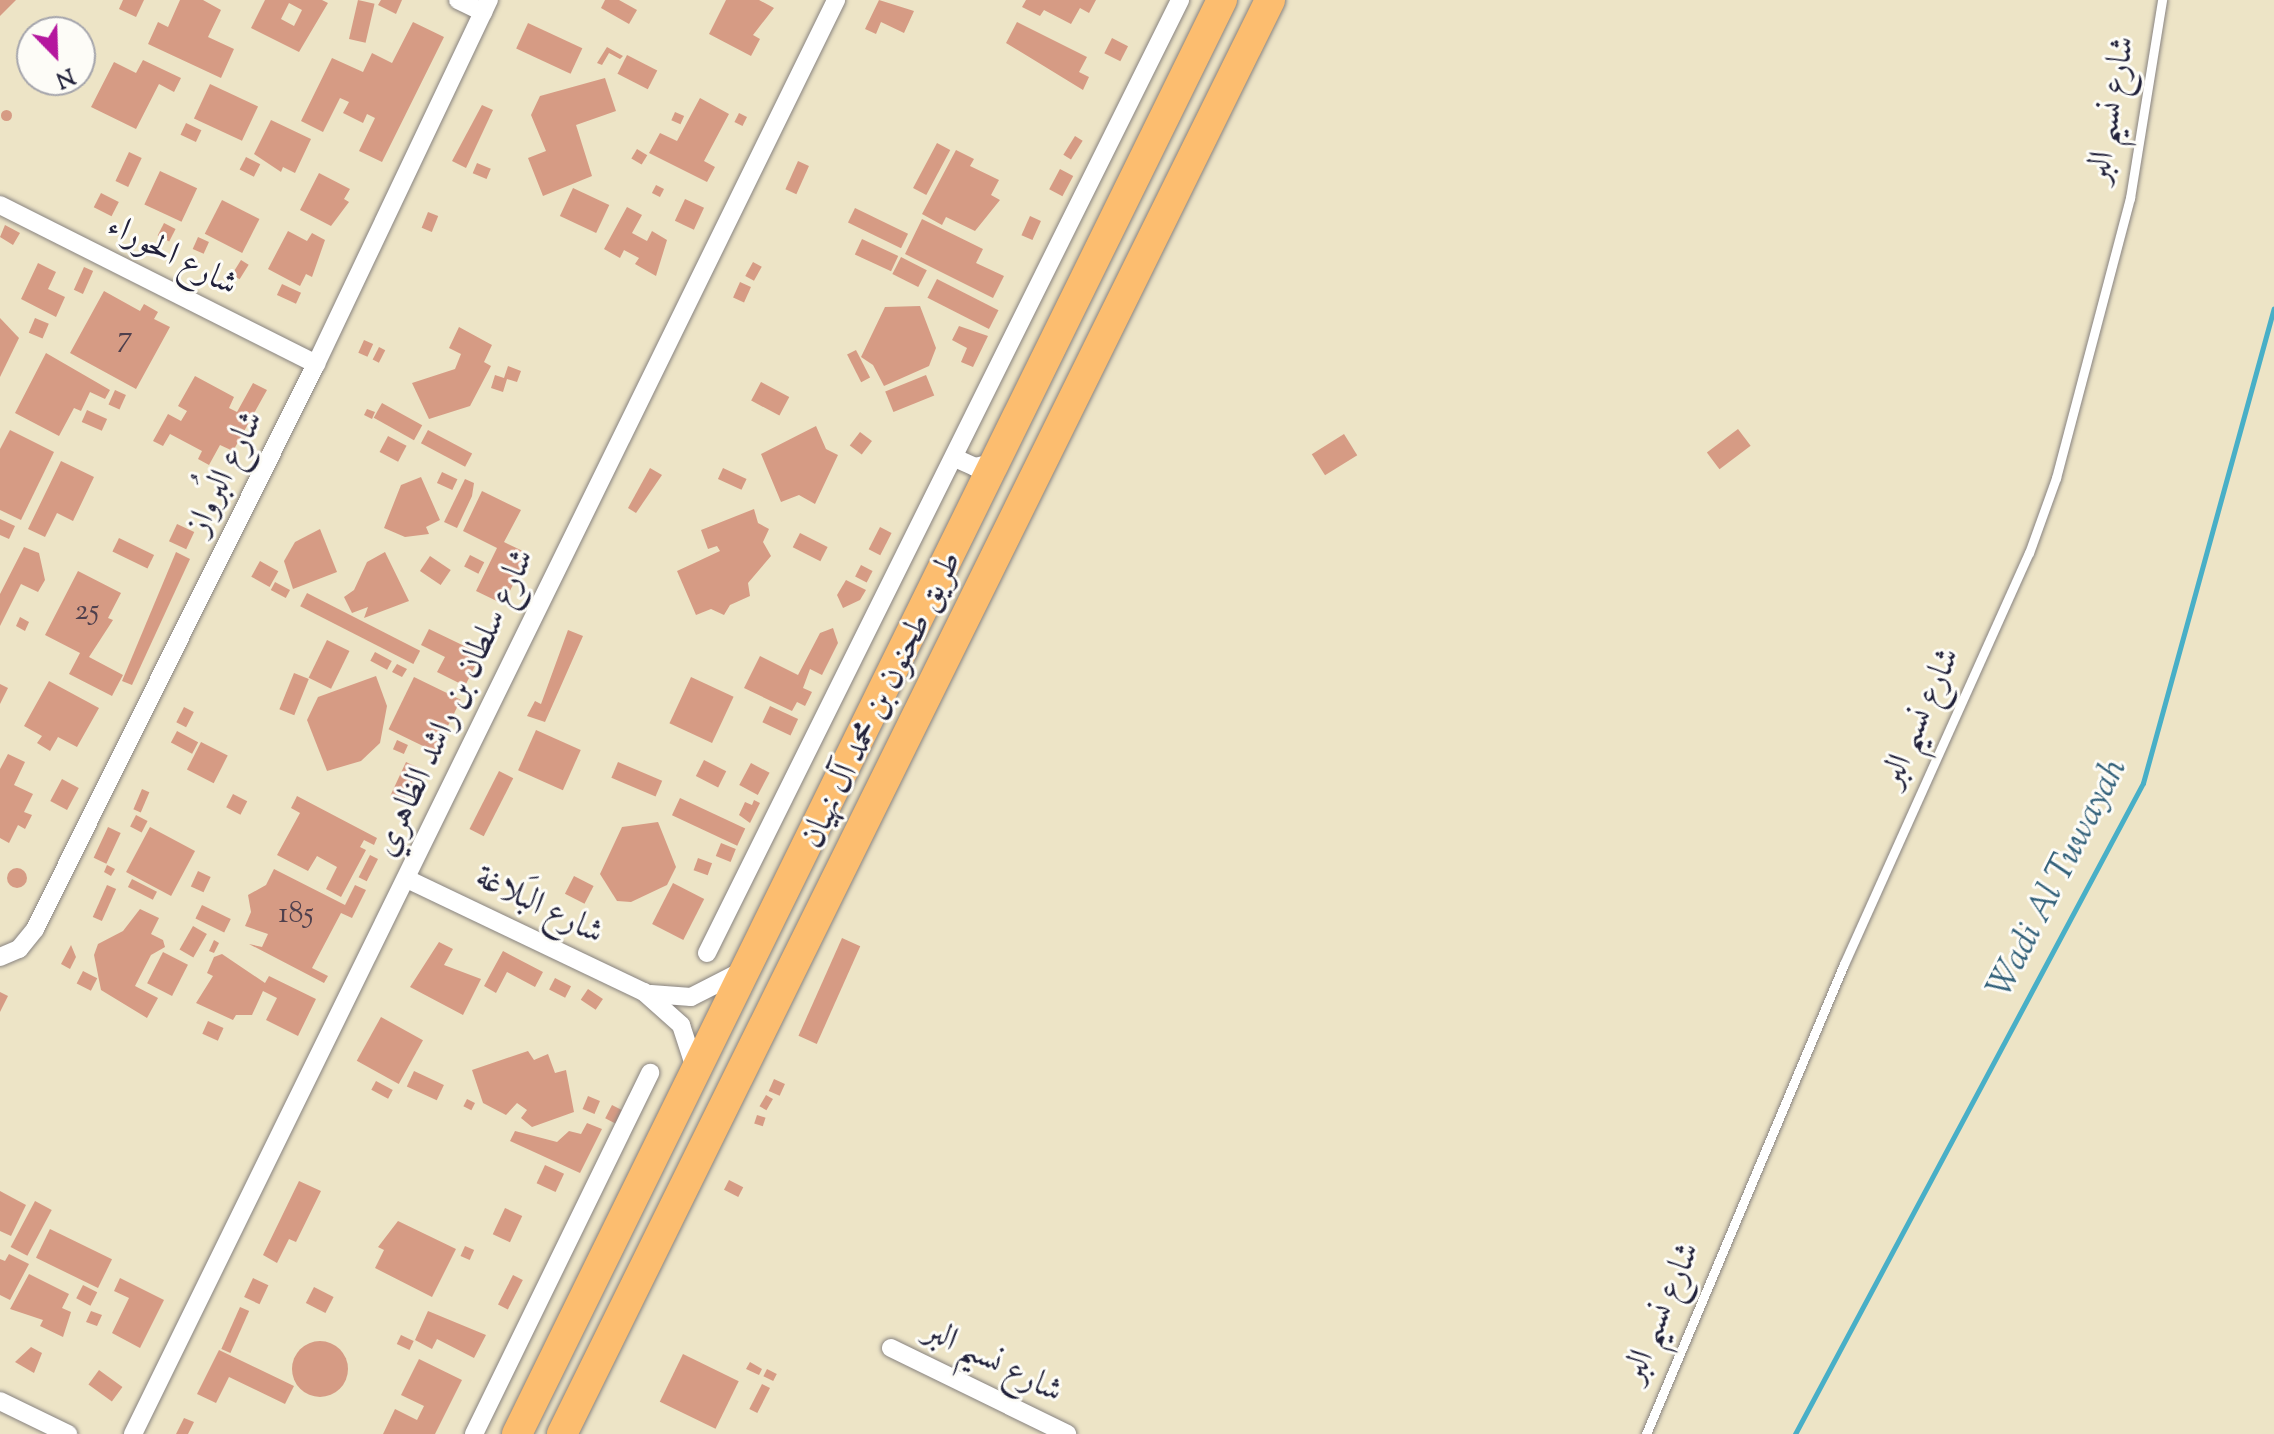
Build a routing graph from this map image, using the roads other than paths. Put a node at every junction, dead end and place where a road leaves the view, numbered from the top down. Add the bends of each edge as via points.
1 (458, 0) edge
2 (836, 0) edge
3 (1180, 0) edge
4 (1222, 0) edge
5 (1270, 0) edge
6 (2162, 0) edge
7 (486, 6) edge
8 (0, 205) edge
9 (1067, 313) junction
10 (316, 364) junction
11 (997, 462) junction
12 (952, 464) junction
13 (978, 501) junction
14 (998, 550) junction
15 (407, 879) junction
16 (707, 953) dead end
17 (0, 957) edge
18 (744, 969) junction
19 (644, 992) junction
20 (695, 1068) junction
21 (650, 1073) dead end
22 (891, 1348) dead end
23 (0, 1401) edge
24 (68, 1434) edge
25 (133, 1434) edge
26 (474, 1434) edge
27 (517, 1434) edge
28 (562, 1434) edge
29 (1067, 1434) edge
30 (1646, 1434) edge

1 - 7 street
2 - 15 street, شارع سلطان بن راشد الظاهري via 490,696
3 - 12 street
4 - 9 main road, طريق طحنون بن محمد آل نهيان
5 - 14 main road, طريق طحنون بن محمد آل نهيان
6 - 30 lane, شارع نسيم البر via 2130,198 2056,478 2035,538 1844,964
7 - 10 street, شارع البُرواز
8 - 10 street, شارع الحوراء
9 - 11 main road, طريق طحنون بن محمد آل نهيان
9 - 14 main road via 1080,328 1081,341 1011,492
10 - 17 street, شارع البُرواز via 35,929 19,949
11 - 12 street via 975,467
11 - 13 main road, طريق طحنون بن محمد آل نهيان
12 - 13 street
12 - 16 street
13 - 18 main road, طريق طحنون بن محمد آل نهيان
14 - 28 main road, طريق طحنون بن محمد آل نهيان
15 - 19 street, شارع البَلاغة
15 - 25 street, شارع سلطان بن راشد الظاهري
18 - 19 street, شارع البَلاغة via 691,997
18 - 20 main road, طريق طحنون بن محمد آل نهيان
19 - 20 street, شارع البَلاغة via 681,1025
20 - 27 main road, طريق طحنون بن محمد آل نهيان
21 - 26 street
22 - 29 street, شارع نسيم البر
23 - 24 street

